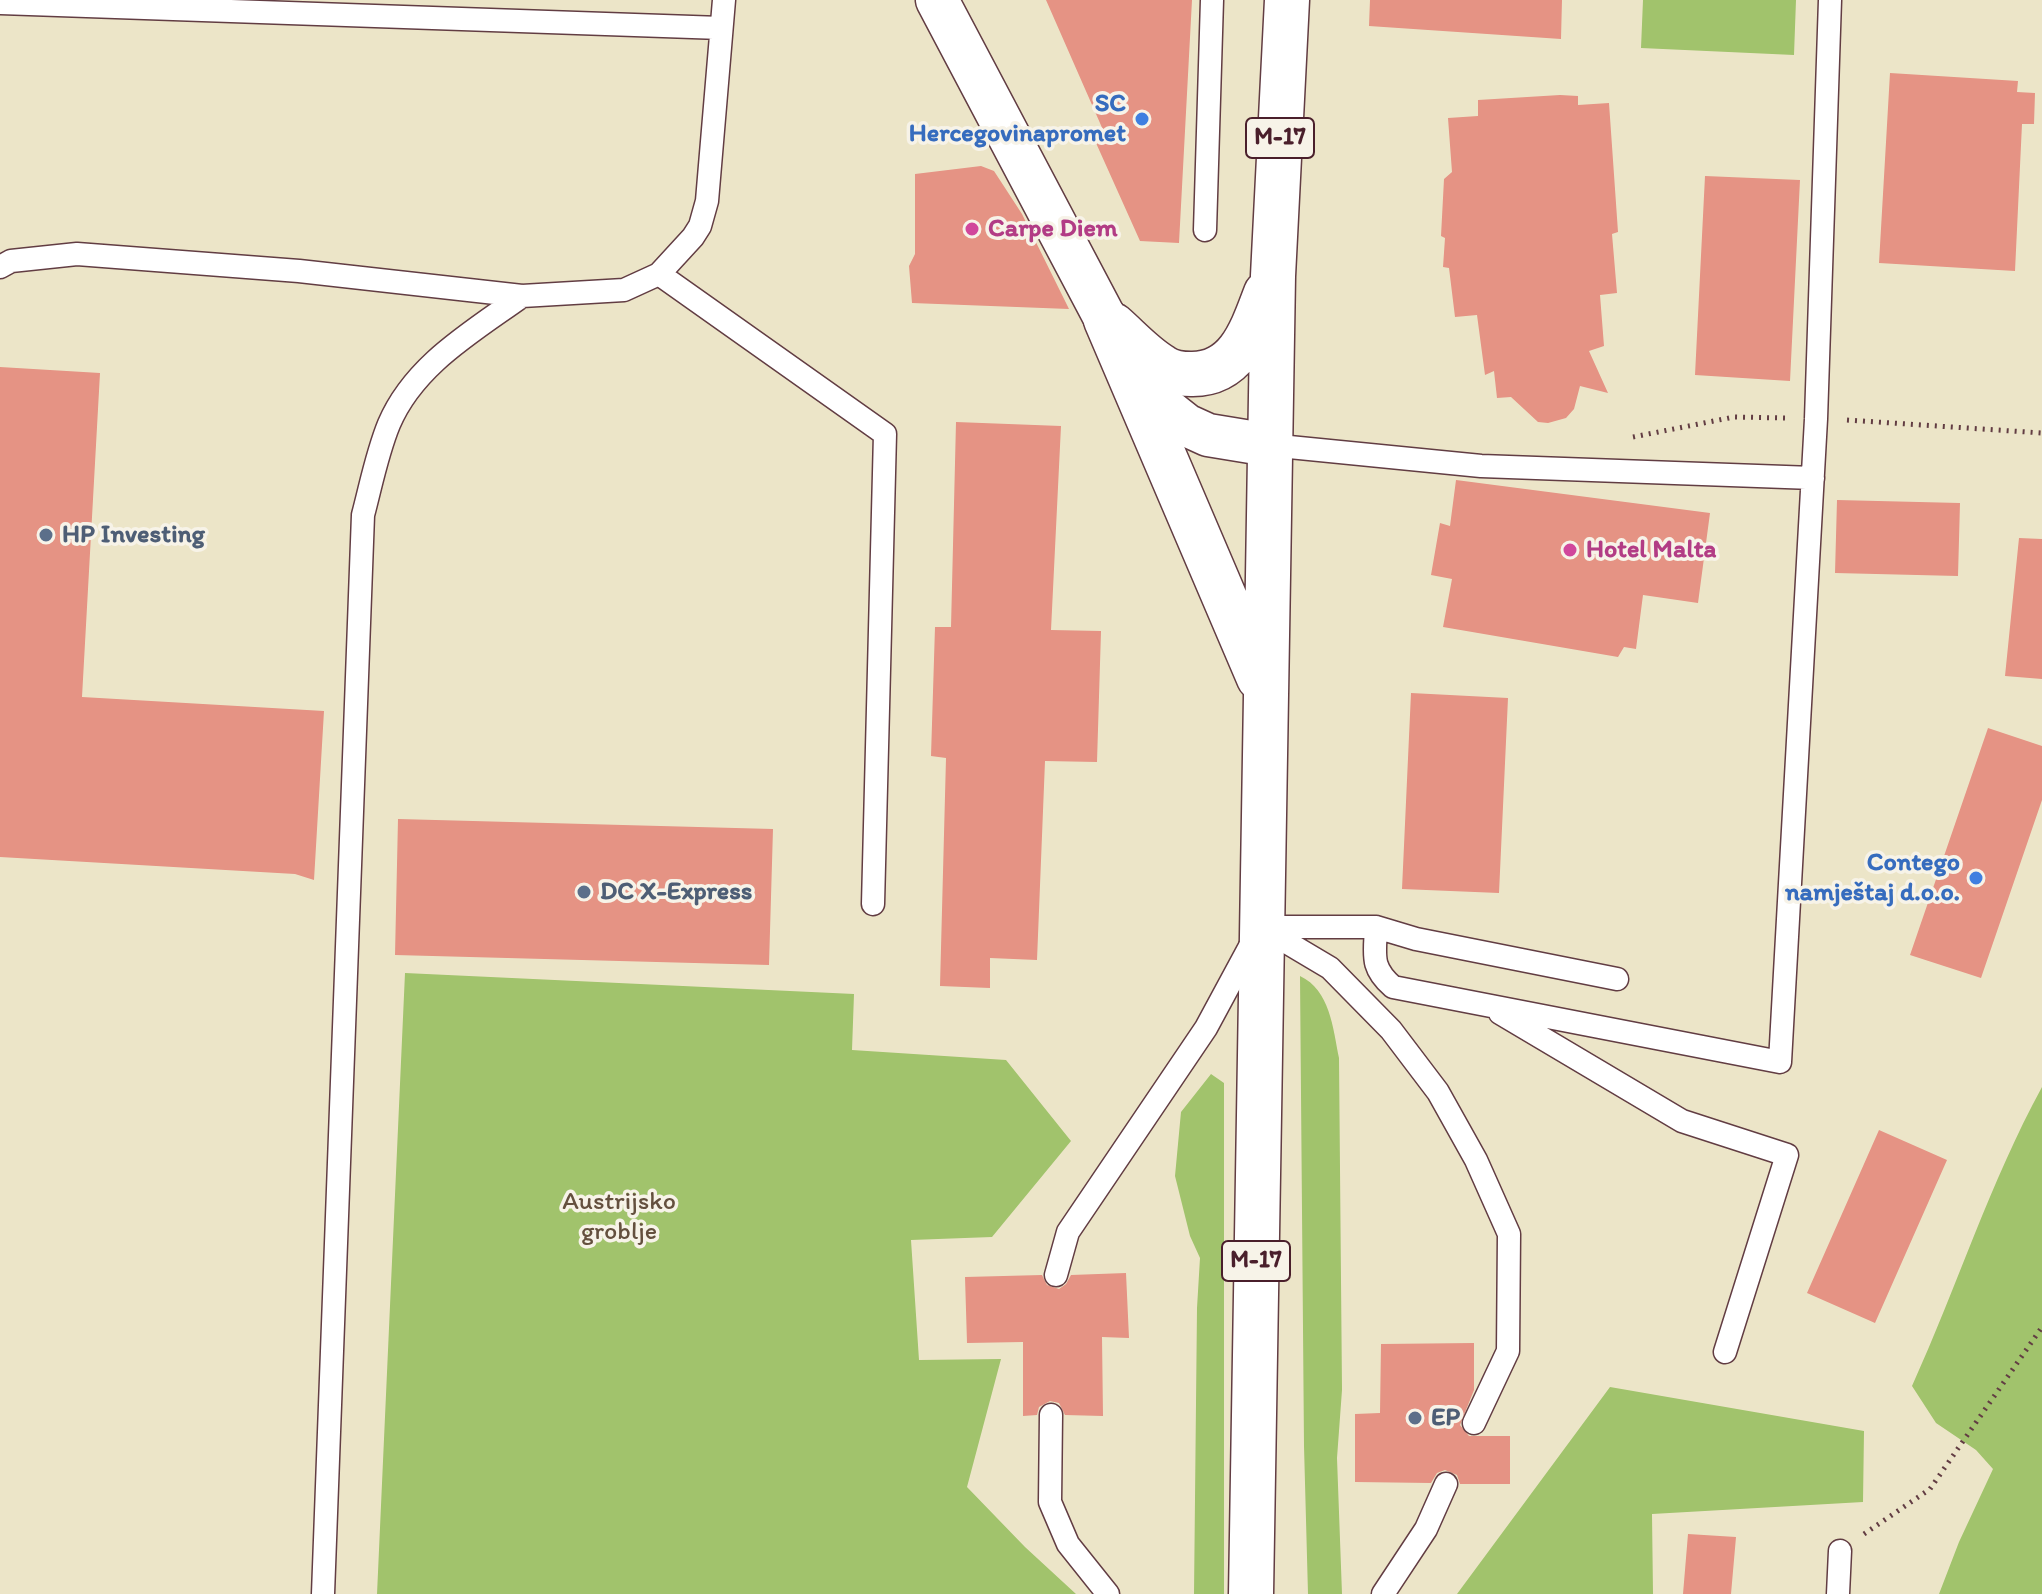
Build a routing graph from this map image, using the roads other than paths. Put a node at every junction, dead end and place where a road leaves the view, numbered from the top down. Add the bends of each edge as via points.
1 (724, 0) edge
2 (937, 0) edge
3 (1212, 0) edge
4 (1287, 0) edge
5 (1830, 0) edge
6 (0, 3) edge
7 (721, 28) junction
8 (1205, 230) dead end
9 (0, 267) edge
10 (659, 274) junction
11 (1273, 276) junction
12 (522, 296) junction
13 (1106, 320) junction
14 (1269, 445) junction
15 (1813, 478) junction
16 (1265, 692) junction
17 (873, 904) dead end
18 (1261, 927) junction
19 (1376, 927) junction
20 (1617, 979) dead end
21 (1485, 1004) junction
22 (1056, 1275) dead end
23 (1725, 1352) dead end
24 (1051, 1415) dead end
25 (1474, 1423) dead end
26 (1446, 1484) dead end
27 (1840, 1551) road end
28 (323, 1594) edge
29 (1108, 1594) edge
30 (1251, 1594) edge
31 (1383, 1594) edge
32 (1838, 1594) edge

1 - 7 lane
2 - 13 street
3 - 8 lane
4 - 11 main road, M-17
5 - 15 lane
6 - 7 lane
7 - 10 lane via 707,201 693,237
9 - 12 lane via 11,261 77,254
10 - 12 lane via 624,290
10 - 17 lane via 885,434
11 - 13 main road via 1248,340 1209,374 1162,368
11 - 14 main road, M-17
12 - 28 lane via 416,379 389,424 363,515
13 - 14 street via 1162,406 1186,425 1221,438
13 - 16 main road
14 - 15 lane via 1481,466
14 - 16 main road, M-17
15 - 21 lane via 1780,1062
16 - 18 main road, M-17
18 - 19 lane
18 - 22 lane via 1206,1028 1068,1232
18 - 25 lane via 1330,968 1391,1030 1438,1092 1509,1234 1508,1351
18 - 30 main road, M-17
19 - 20 lane
19 - 21 lane via 1375,966 1393,987
21 - 23 lane via 1682,1121 1787,1155
24 - 29 lane via 1050,1502 1068,1544
26 - 31 lane via 1426,1529
27 - 32 lane

